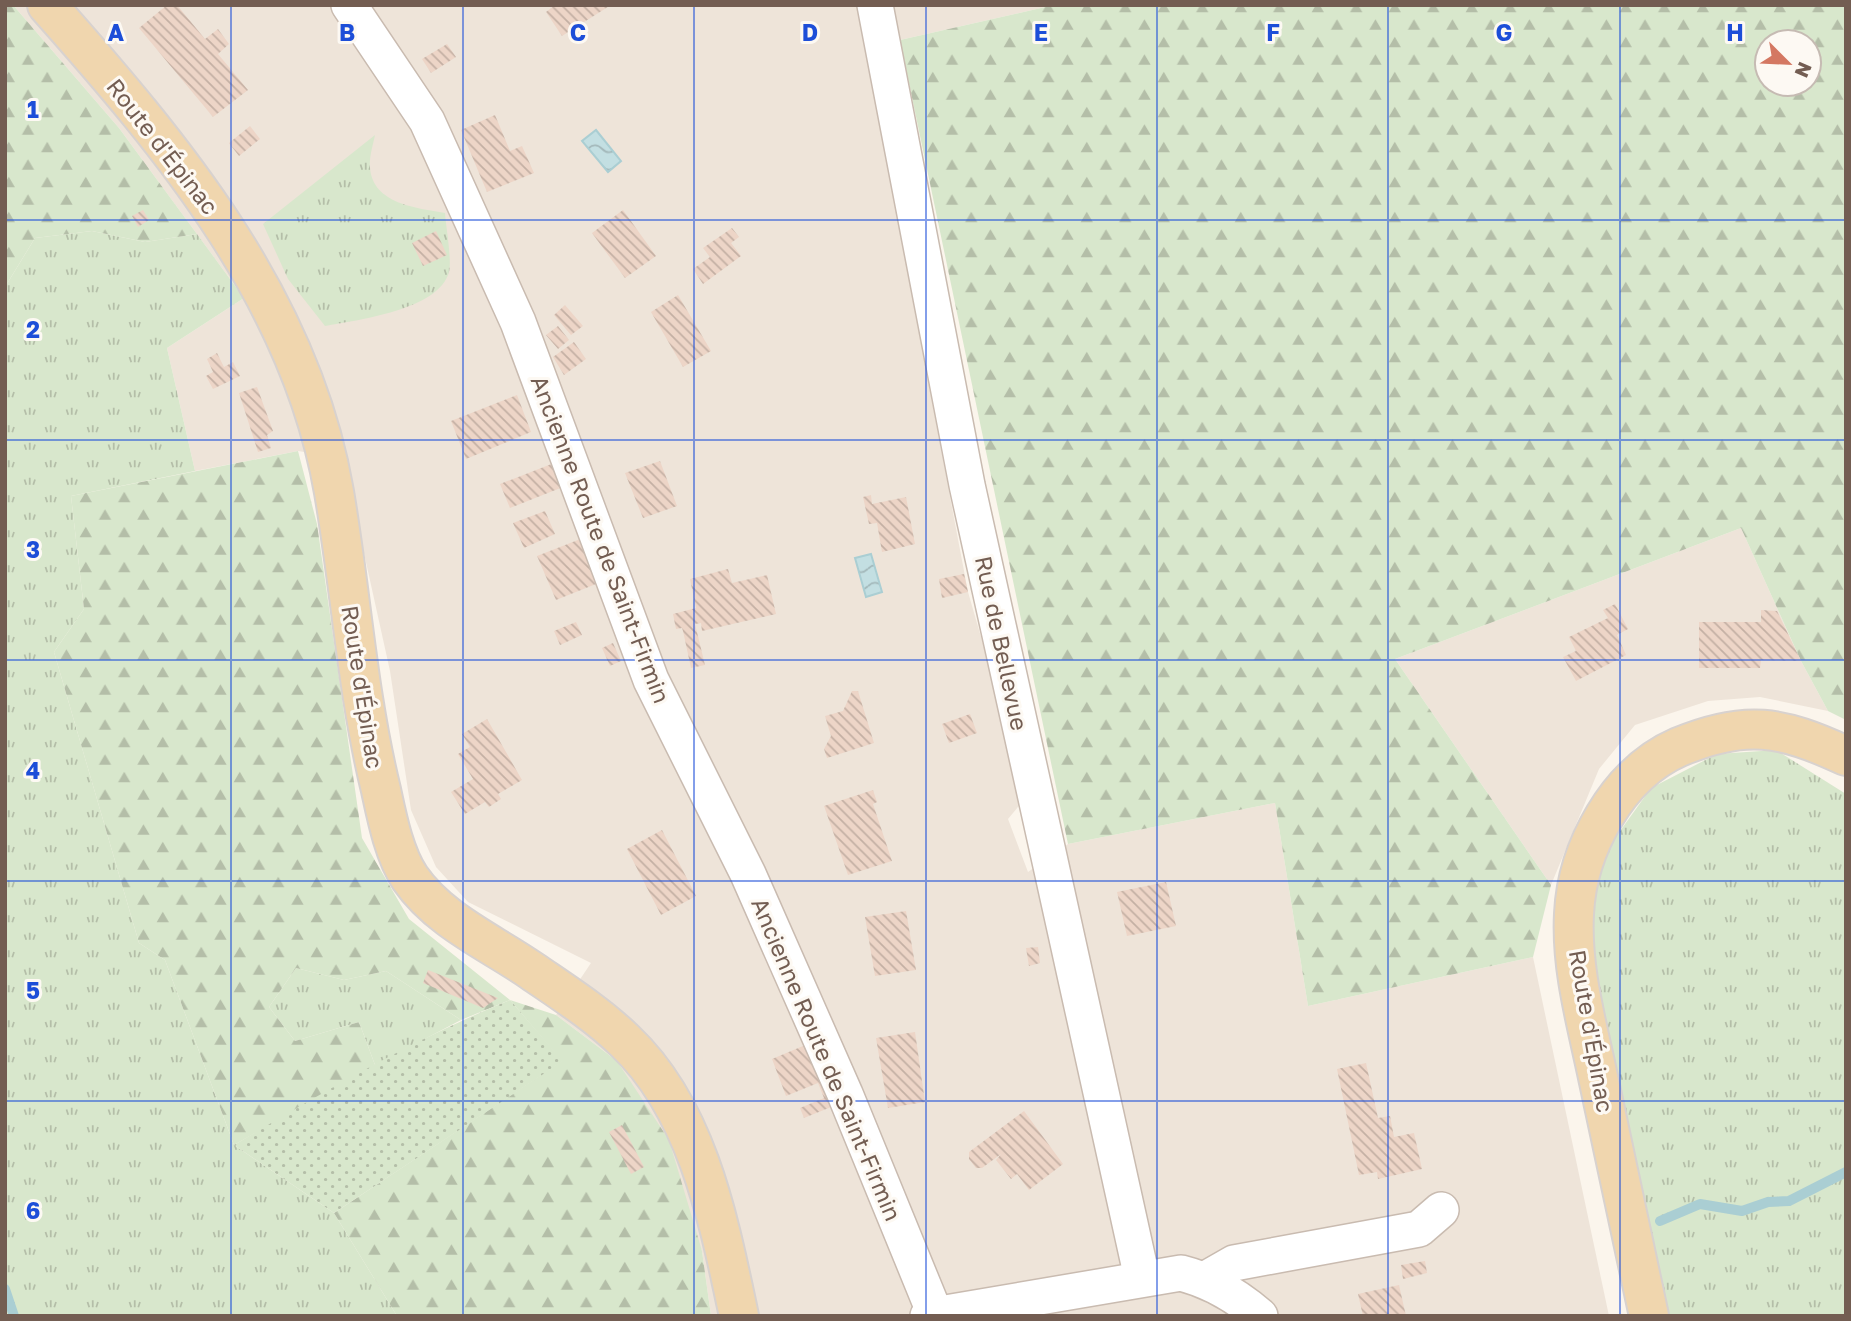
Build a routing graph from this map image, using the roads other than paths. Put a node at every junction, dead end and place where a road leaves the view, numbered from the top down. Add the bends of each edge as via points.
1 (47, 5) edge
2 (349, 5) edge
3 (875, 5) edge
4 (1846, 757) edge
5 (1441, 1210) dead end
6 (1143, 1278) junction
7 (1206, 1279) junction
8 (931, 1315) edge
9 (739, 1316) edge
10 (1261, 1316) edge
11 (1649, 1316) edge

1 - 9 main road, Route d'Épinac via 155,130 238,245 297,368 320,429 334,490 373,756 389,827 408,875 432,905 592,1013 627,1042 660,1083 687,1130 704,1178
2 - 8 street, Ancienne Route de Saint-Firmin via 427,121 518,322 651,680 748,874 845,1094
3 - 6 street, Rue de Bellevue via 967,485
4 - 11 main road, Route d'Épinac via 1777,730 1741,729 1704,737 1660,755 1628,784 1603,818 1581,866 1574,914 1578,979
5 - 7 street via 1419,1229 1234,1263
6 - 7 street via 1181,1273
6 - 8 street
7 - 10 street

